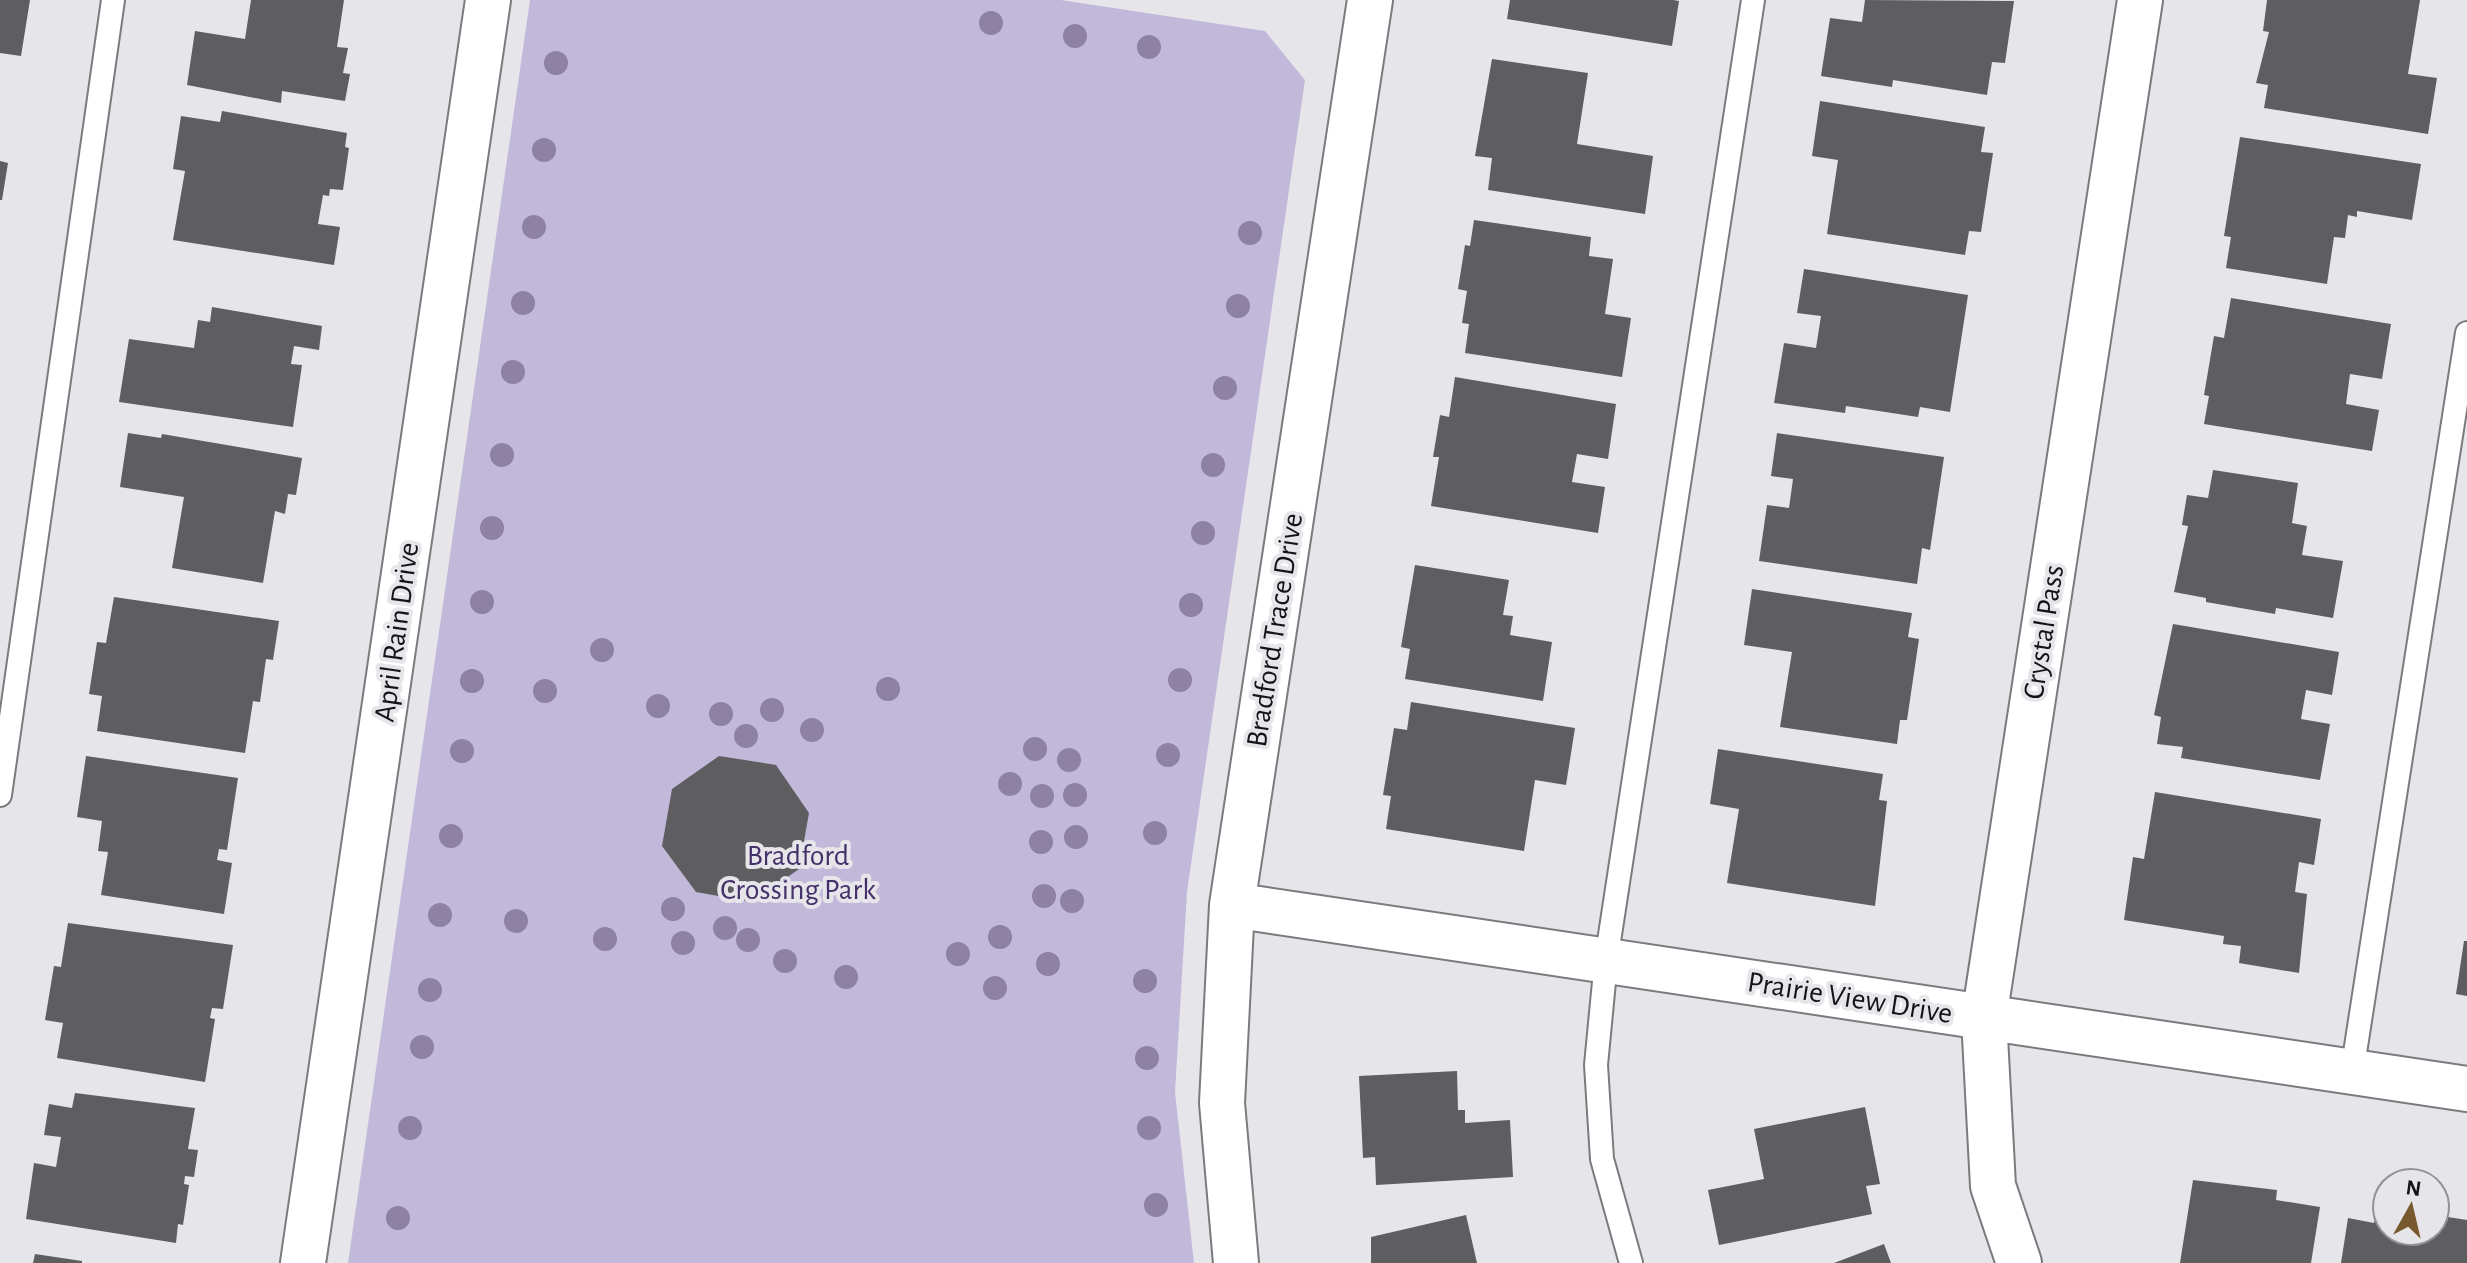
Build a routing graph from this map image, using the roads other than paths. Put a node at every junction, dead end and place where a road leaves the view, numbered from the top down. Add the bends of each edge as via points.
1 (113, 0) edge
2 (488, 0) edge
3 (1753, 0) edge
4 (2140, 0) edge
5 (1366, 1) edge
6 (2467, 333) edge
7 (0, 795) edge
8 (1232, 905) junction
9 (1606, 961) junction
10 (1984, 1018) junction
11 (2352, 1072) junction
12 (2467, 1089) edge
13 (303, 1263) edge
14 (1236, 1263) edge
15 (1631, 1263) edge
16 (2019, 1263) edge

1 - 7 lane
2 - 13 street, April Rain Drive
3 - 9 lane
4 - 10 street, Crystal Pass
5 - 8 street, Bradford Trace Drive
6 - 11 lane
8 - 9 street, Prairie View Drive
8 - 14 street, Bradford Trace Drive via 1222,1103
9 - 10 street, Prairie View Drive
9 - 15 lane via 1596,1065 1602,1159
10 - 11 street, Prairie View Drive
10 - 16 street, Crystal Pass via 1993,1186
11 - 12 street, Prairie View Drive

